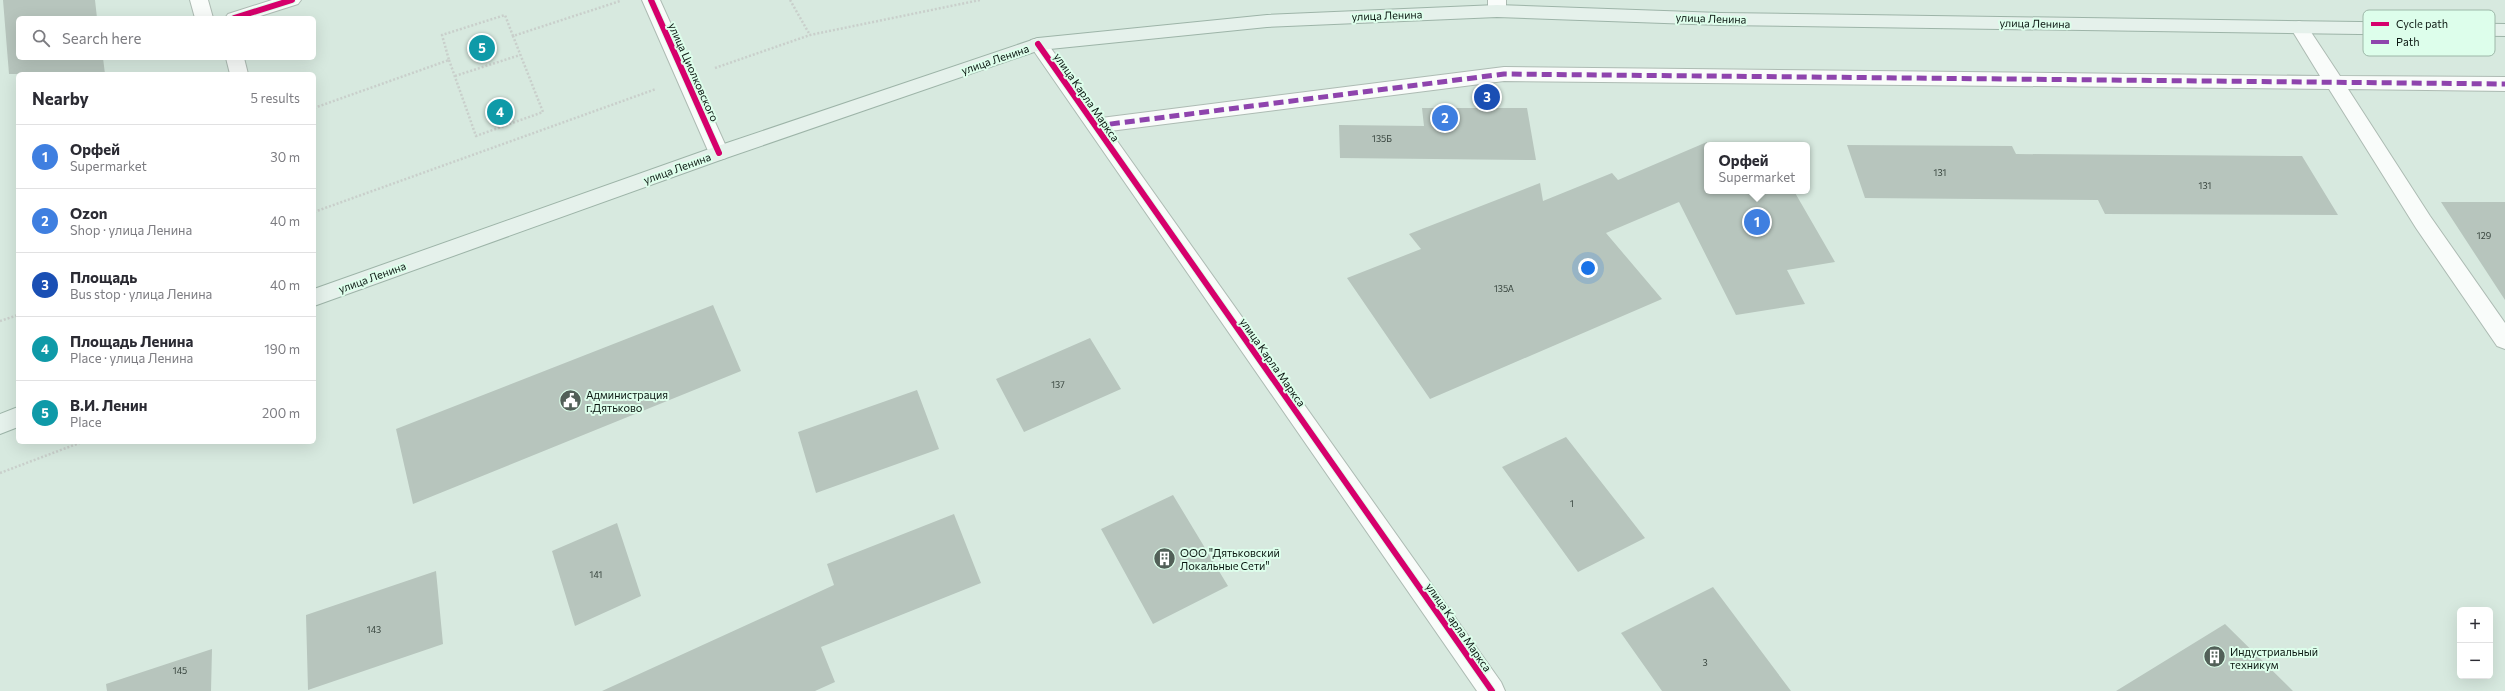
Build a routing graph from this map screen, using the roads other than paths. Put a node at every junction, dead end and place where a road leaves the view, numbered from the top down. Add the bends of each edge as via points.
1 (199, 0) edge
2 (292, 0) edge
3 (651, 0) edge
4 (1497, 5) edge
5 (203, 16) edge
6 (240, 16) edge
7 (2299, 27) junction
8 (2363, 28) edge
9 (2495, 30) edge
10 (2505, 30) edge
11 (1038, 44) junction
12 (236, 60) edge
13 (238, 72) edge
14 (2333, 81) junction
15 (2505, 84) edge
16 (1095, 126) junction
17 (719, 153) junction
18 (316, 297) edge
19 (2505, 340) edge
20 (16, 418) edge
21 (0, 424) edge
22 (1492, 691) edge

1 - 5 street
2 - 6 street
3 - 17 street, улица Циолковского
4 - 7 main road, улица Ленина via 1728,19
4 - 11 main road, улица Ленина via 1267,21
7 - 8 main road, улица Ленина
7 - 14 street
9 - 10 main road, улица Ленина
11 - 16 street, улица Карла Маркса
11 - 17 main road, улица Ленина
12 - 13 street
14 - 15 street
14 - 16 street via 1504,74
14 - 19 street via 2423,222
16 - 22 street, улица Карла Маркса
17 - 18 main road, улица Ленина
20 - 21 main road

